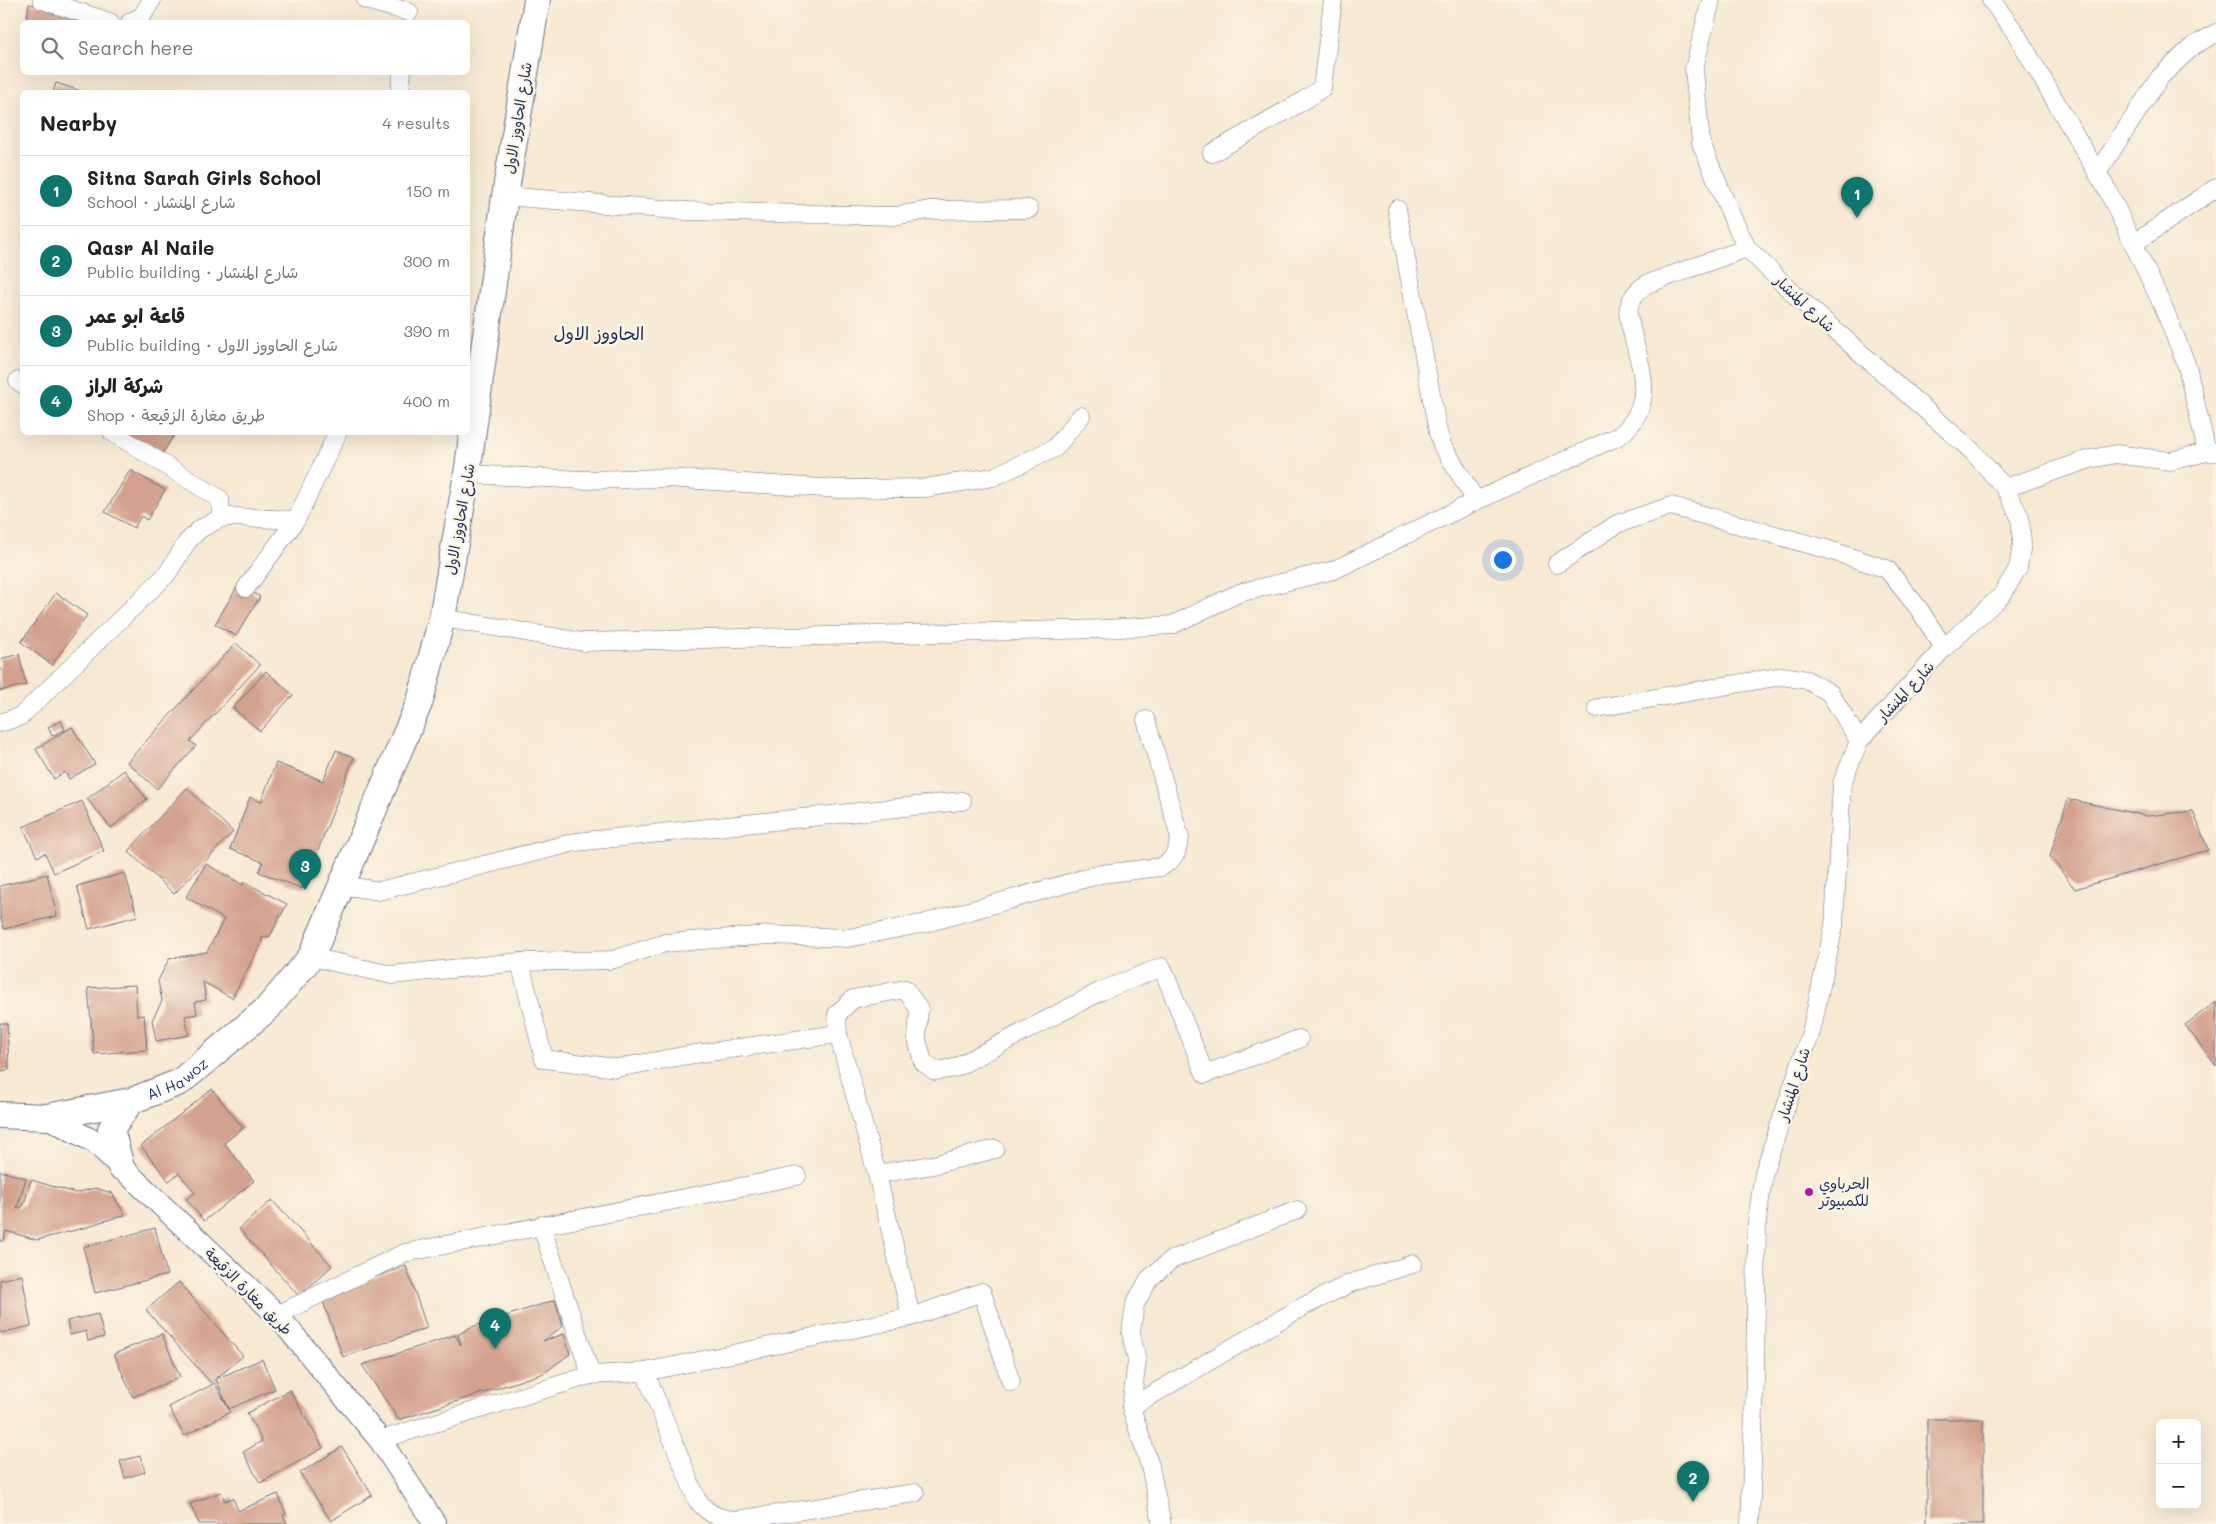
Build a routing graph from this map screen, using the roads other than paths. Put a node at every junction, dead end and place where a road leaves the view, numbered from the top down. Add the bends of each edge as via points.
1 (42, 0) edge
2 (152, 0) edge
3 (366, 0) edge
4 (537, 0) edge
5 (1333, 0) edge
6 (1712, 0) edge
7 (1990, 0) edge
8 (409, 11) edge
9 (104, 20) edge
10 (135, 20) edge
11 (2216, 33) edge
12 (402, 75) edge
13 (400, 90) edge
14 (1212, 153) dead end
15 (2097, 173) junction
16 (2216, 188) edge
17 (505, 196) junction
18 (1029, 209) dead end
19 (1397, 209) dead end
20 (2133, 244) junction
21 (1747, 248) junction
22 (1080, 416) dead end
23 (117, 435) edge
24 (337, 435) edge
25 (2211, 452) edge
26 (468, 474) junction
27 (2005, 488) junction
28 (1476, 501) junction
29 (221, 518) junction
30 (296, 520) junction
31 (1557, 564) dead end
32 (246, 588) dead end
33 (442, 618) junction
34 (1944, 648) junction
35 (1597, 708) dead end
36 (1146, 720) dead end
37 (0, 723) edge
38 (1859, 741) junction
39 (962, 801) dead end
40 (342, 885) junction
41 (312, 957) junction
42 (520, 962) junction
43 (838, 1034) junction
44 (1298, 1039) dead end
45 (131, 1101) junction
46 (0, 1115) edge
47 (47, 1117) junction
48 (0, 1128) edge
49 (995, 1149) dead end
50 (122, 1167) junction
51 (877, 1174) junction
52 (797, 1176) dead end
53 (1298, 1210) dead end
54 (541, 1225) junction
55 (1413, 1264) dead end
56 (277, 1315) junction
57 (911, 1317) junction
58 (645, 1372) junction
59 (591, 1375) junction
60 (1011, 1382) dead end
61 (1131, 1407) junction
62 (380, 1440) junction
63 (915, 1493) dead end
64 (435, 1524) edge
65 (1162, 1524) edge
66 (1750, 1524) edge

1 - 9 street
2 - 10 street
3 - 8 street
4 - 17 main road, شارع الحاووز الاول
5 - 14 street via 1322,88
6 - 21 street, شارع المنشار via 1694,69 1702,143
7 - 15 street via 2015,32
11 - 15 street via 2193,46 2160,77
12 - 13 street
15 - 20 street
16 - 20 street
17 - 18 street via 687,211 895,216 929,210
17 - 26 main road, شارع الحاووز الاول
19 - 28 street via 1438,432 1442,445
20 - 25 street via 2164,306 2187,366
21 - 27 street, شارع المنشار via 1796,296 1972,451
21 - 28 street via 1647,284 1635,294 1628,313 1643,376 1644,395 1629,428 1614,439
22 - 26 street via 1055,448 993,477 925,488 839,489 666,478 583,480
23 - 29 street via 220,499
24 - 30 street
25 - 27 street via 2170,461 2116,454 2090,459
26 - 33 main road, شارع الحاووز الاول
27 - 34 street, شارع المنشار via 2020,517 2022,543 2018,568 2002,595
28 - 33 street via 1334,570 1238,593 1185,620 1157,627 583,642
29 - 30 street
29 - 37 street via 200,528 168,574 21,716
30 - 32 street
31 - 34 street via 1617,524 1671,506 1887,569 1919,609
33 - 40 main road, شارع الحاووز الاول via 420,701
34 - 38 street, شارع المنشار
35 - 38 street via 1782,676 1807,680 1830,693
36 - 42 street via 1179,833 1176,853 1161,867 1101,874 926,923 848,938 769,935 664,943 612,960
38 - 66 street, شارع المنشار via 1842,783 1834,926 1810,1032 1764,1172 1756,1221 1756,1379
39 - 40 street via 576,842 379,891
40 - 41 main road, شارع الحاووز الاول
41 - 42 street via 392,975
41 - 45 main road, Al Hawoz via 267,1009 180,1082
42 - 43 street via 544,1059 617,1068
43 - 44 street via 837,1014 853,999 905,990 919,1009 917,1039 923,1062 935,1071 955,1068 1101,991 1162,967 1205,1074
43 - 51 street
45 - 47 main road, Al Hawoz
45 - 50 main road via 111,1129
46 - 47 main road, Al Hawoz
47 - 48 main road
47 - 50 street, طريق مغارة الزقيعة via 95,1142
49 - 51 street via 933,1165
50 - 56 street, طريق مغارة الزقيعة
51 - 57 street
52 - 54 street
53 - 61 street via 1174,1258 1149,1279 1131,1318 1132,1348 1137,1361
54 - 56 street via 404,1253
54 - 59 street
55 - 61 street via 1351,1283 1302,1307
56 - 62 street, طريق مغارة الزقيعة
57 - 58 street
57 - 60 street via 982,1292
58 - 59 street
58 - 63 street via 697,1500 720,1518 743,1520
59 - 62 street
61 - 65 street via 1150,1466
62 - 64 street, طريق مغارة الزقيعة

